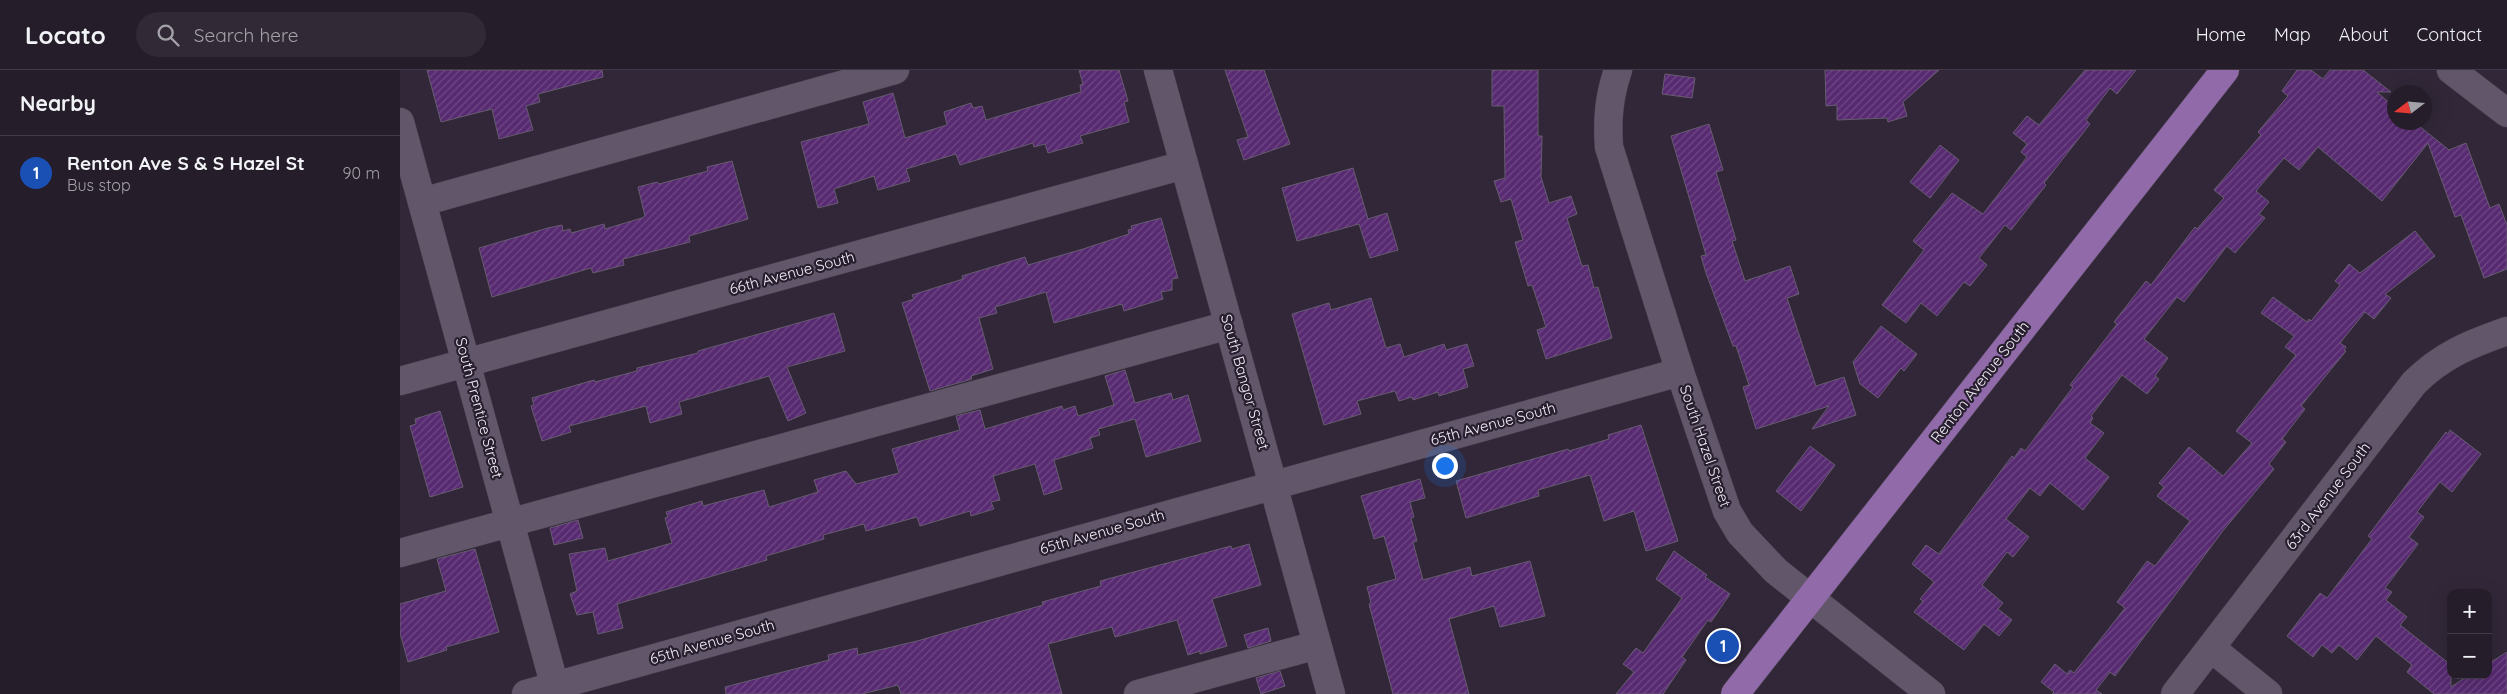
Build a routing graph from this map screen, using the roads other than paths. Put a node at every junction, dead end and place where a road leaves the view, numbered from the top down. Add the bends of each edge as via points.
1 (896, 70) edge
2 (1158, 70) edge
3 (1618, 70) edge
4 (2225, 70) edge
5 (2451, 70) edge
6 (2507, 113) edge
7 (400, 122) edge
8 (1184, 165) junction
9 (414, 198) edge
10 (1229, 325) junction
11 (2507, 331) edge
12 (466, 362) junction
13 (1680, 372) junction
14 (400, 381) edge
15 (1273, 484) junction
16 (510, 523) junction
17 (400, 553) edge
18 (1811, 599) junction
19 (1318, 646) junction
20 (2211, 648) junction
21 (556, 690) edge
22 (526, 694) edge
23 (1138, 694) edge
24 (1331, 694) edge
25 (1735, 694) edge
26 (1931, 694) edge
27 (2175, 694) edge
28 (2268, 694) edge

1 - 9 street
2 - 8 street, South Bangor Street
3 - 13 street, South Hazel Street via 1607,118 1609,147
4 - 18 main road, Renton Avenue South
5 - 6 street
7 - 9 street, South Prentice Street
8 - 10 street, South Bangor Street
8 - 12 street, 66th Avenue South
9 - 12 street, South Prentice Street
10 - 15 street, South Bangor Street
10 - 16 street
11 - 20 street, 63rd Avenue South via 2450,354 2431,366 2414,383
12 - 14 street, 66th Avenue South
12 - 16 street, South Prentice Street
13 - 15 street, 65th Avenue South
13 - 18 street, South Hazel Street via 1727,511 1740,533 1776,571
15 - 19 street, South Bangor Street
15 - 21 street, 65th Avenue South
16 - 17 street
16 - 21 street, South Prentice Street
18 - 25 main road, Renton Avenue South
18 - 26 street, South Hazel Street
19 - 23 street
19 - 24 street, South Bangor Street
20 - 27 street, 63rd Avenue South
20 - 28 street
21 - 22 street, 65th Avenue South

